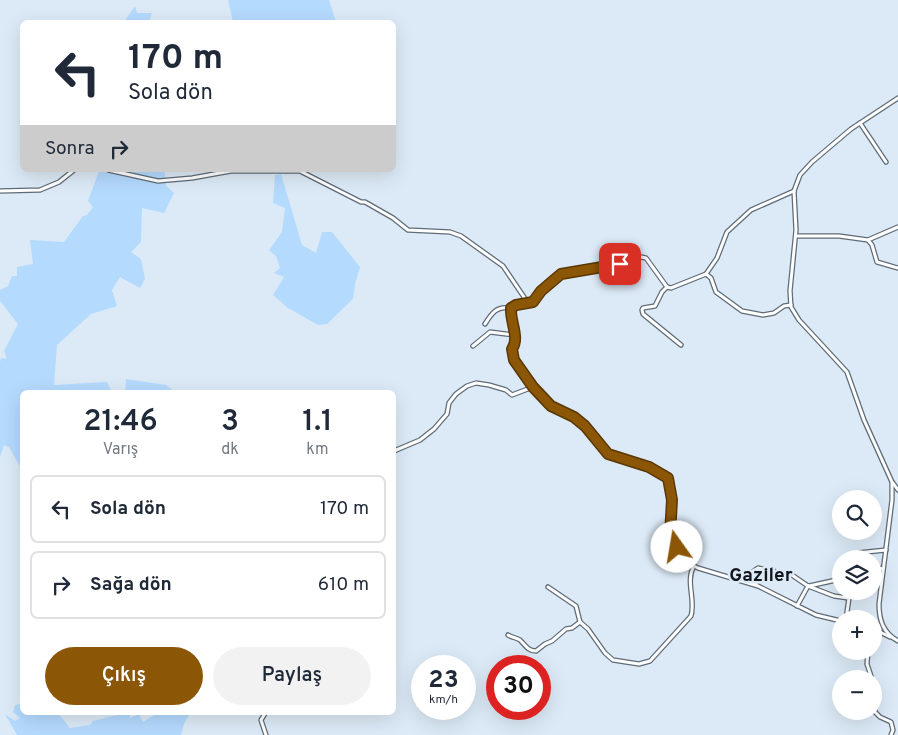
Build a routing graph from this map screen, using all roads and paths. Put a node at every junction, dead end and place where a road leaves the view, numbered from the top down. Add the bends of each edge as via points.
1 (898, 98) edge
2 (860, 122) junction
3 (886, 162) dead end
4 (72, 172) edge
5 (117, 172) edge
6 (225, 172) edge
7 (302, 172) edge
8 (0, 191) edge
9 (794, 191) junction
10 (898, 227) edge
11 (796, 236) junction
12 (868, 240) junction
13 (898, 268) edge
14 (706, 274) junction
15 (667, 288) junction
16 (528, 303) junction
17 (791, 305) junction
18 (511, 308) junction
19 (485, 324) dead end
20 (515, 335) junction
21 (473, 346) dead end
22 (681, 346) dead end
23 (533, 387) junction
24 (396, 451) edge
25 (892, 482) junction
26 (898, 490) edge
27 (882, 550) edge
28 (886, 550) junction
29 (694, 566) junction
30 (883, 569) joint
31 (832, 581) edge
32 (758, 586) junction
33 (808, 586) junction
34 (548, 587) dead end
35 (832, 595) edge
36 (797, 606) junction
37 (879, 610) edge
38 (832, 619) edge
39 (580, 622) junction
40 (882, 624) edge
41 (882, 633) edge
42 (508, 635) dead end
43 (893, 638) junction
44 (898, 641) edge
45 (264, 715) edge
46 (882, 719) edge
47 (266, 735) edge
48 (891, 735) edge

1 - 2 street
2 - 3 street
2 - 9 street via 812,162 800,175
4 - 8 street via 40,190
5 - 6 street via 158,181
7 - 16 street via 365,202 408,230 450,232 461,236 503,266
9 - 11 street
9 - 14 street via 751,210 727,232 717,258
10 - 12 street
11 - 12 street
11 - 17 street
12 - 13 street via 877,262
14 - 15 street
14 - 17 street via 716,292 742,311 763,315
15 - 16 street via 646,258 641,258 561,274 533,302
15 - 22 street via 655,306 642,310
16 - 18 street
17 - 25 street via 799,320 847,372
18 - 19 street via 501,307 494,311
18 - 20 street
20 - 21 street via 490,332
20 - 23 street via 514,360
23 - 24 street via 512,395 490,385 476,383 467,386 456,394 449,403 447,414 434,428 420,440
23 - 29 street via 551,406 585,426 608,454 649,467 668,478 672,500 670,535
25 - 26 street
25 - 28 street
27 - 28 street
28 - 30 street
29 - 32 street
29 - 39 street via 691,616 650,661 639,664 613,660
30 - 37 street
31 - 33 street
32 - 33 street via 750,578 758,568 762,568 792,575
32 - 36 street
33 - 35 street
33 - 36 street
34 - 39 street via 576,606
36 - 38 street
39 - 42 street via 566,628 536,652
40 - 43 street
41 - 43 street
43 - 44 street
45 - 47 street via 261,720
46 - 48 street via 891,722

